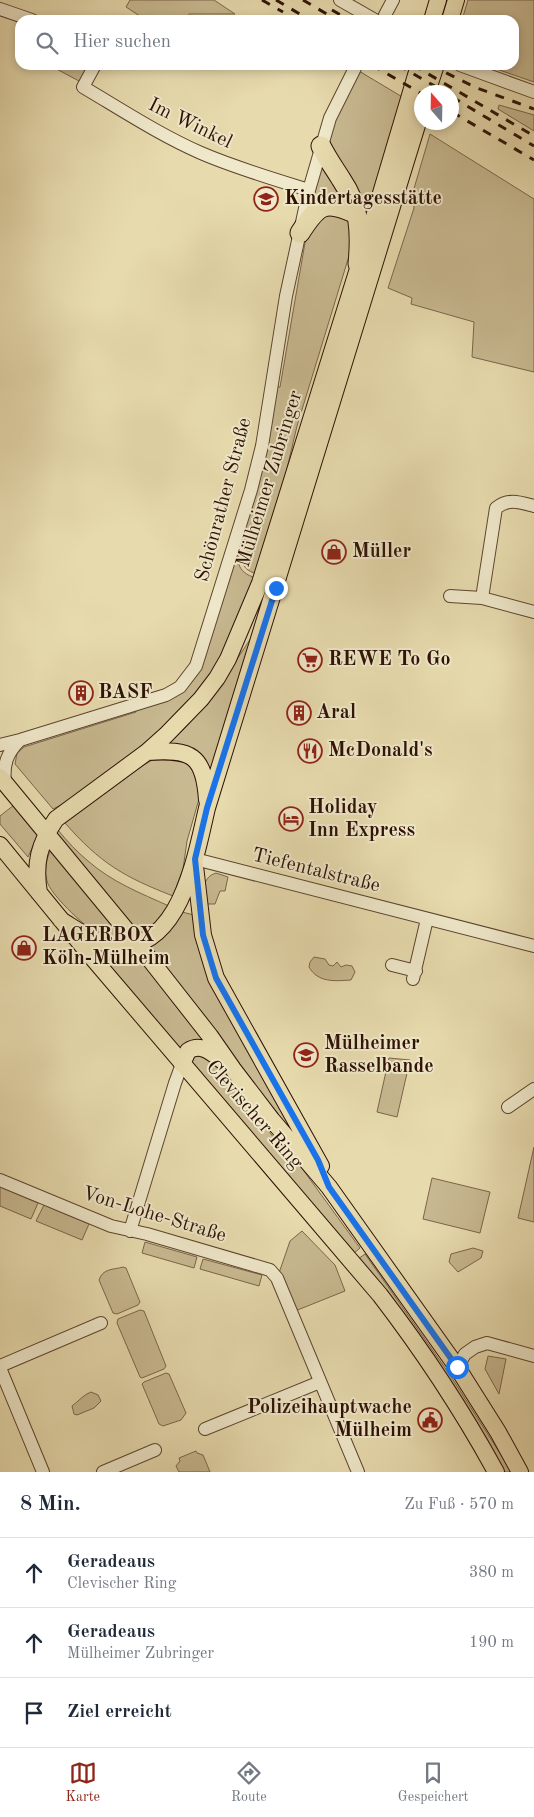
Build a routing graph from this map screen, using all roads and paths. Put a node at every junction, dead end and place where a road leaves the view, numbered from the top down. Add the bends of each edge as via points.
1 (340, 0) edge
2 (438, 0) edge
3 (456, 0) edge
4 (390, 1) edge
5 (0, 9) edge
6 (17, 15) edge
7 (372, 15) edge
8 (378, 15) edge
9 (434, 15) edge
10 (452, 15) edge
11 (92, 70) edge
12 (354, 70) edge
13 (418, 70) edge
14 (434, 70) edge
15 (472, 70) edge
16 (429, 85) edge
17 (534, 92) edge
18 (416, 130) edge
19 (321, 146) junction
20 (310, 190) junction
21 (356, 214) junction
22 (300, 233) junction
23 (358, 264) junction
24 (534, 506) edge
25 (450, 596) dead end
26 (482, 598) junction
27 (534, 612) edge
28 (20, 740) junction
29 (0, 745) edge
30 (147, 752) junction
31 (2, 780) edge
32 (207, 808) junction
33 (46, 833) junction
34 (0, 845) edge
35 (195, 859) junction
36 (38, 893) junction
37 (427, 919) junction
38 (61, 920) junction
39 (137, 943) junction
40 (534, 946) edge
41 (392, 965) dead end
42 (182, 1064) junction
43 (233, 1069) junction
44 (534, 1089) edge
45 (508, 1107) dead end
46 (0, 1180) edge
47 (329, 1187) junction
48 (130, 1231) junction
49 (102, 1324) dead end
50 (534, 1356) edge
51 (0, 1367) edge
52 (457, 1367) junction
53 (320, 1382) junction
54 (205, 1429) dead end
55 (155, 1450) dead end
56 (43, 1472) edge
57 (103, 1472) edge
58 (358, 1472) edge
59 (496, 1472) edge
60 (520, 1472) edge

1 - 7 street
2 - 9 main road
3 - 10 main road
4 - 8 street
5 - 6 street
11 - 20 street, Im Winkel via 84,87 141,122 200,152 254,174
12 - 19 street, Schönrather Straße via 330,118
13 - 23 main road, Mülheimer Zubringer
14 - 16 main road
15 - 17 street
18 - 32 main road, Mülheimer Zubringer
19 - 20 street, Schönrather Straße
19 - 21 highway via 352,198
20 - 22 street, Schönrather Straße
21 - 22 highway via 339,206 326,206 314,212
21 - 23 highway via 360,226
22 - 28 street, Schönrather Straße via 286,296 262,446 196,666 180,687 166,695
23 - 30 main road, Mülheimer Zubringer via 260,583 242,629 217,678
24 - 26 street via 513,501 504,502 496,508
25 - 26 street
26 - 27 street
28 - 29 street, Schönrather Straße
28 - 31 street via 7,755
30 - 32 main road via 176,750 193,758 203,772
30 - 33 main road, Mülheimer Zubringer via 63,813
31 - 33 main road, Clevischer Ring
32 - 35 main road, Mülheimer Zubringer
33 - 36 main road via 37,861
33 - 39 main road, Clevischer Ring
34 - 36 main road, Clevischer Ring
35 - 37 street, Tiefentalstraße
35 - 39 main road via 173,915 159,931
35 - 47 main road, Clevischer Ring via 203,935 216,978 318,1160
36 - 38 main road, Clevischer Ring
37 - 40 street, Tiefentalstraße
37 - 41 street via 415,975
38 - 39 main road via 101,942
38 - 42 main road, Clevischer Ring
39 - 43 main road, Clevischer Ring
42 - 43 main road via 188,1051 198,1047 208,1050
42 - 48 street
42 - 59 main road, Clevischer Ring via 411,1335
43 - 47 main road, Clevischer Ring
44 - 45 street
46 - 48 street, Von-Lohe-Straße
47 - 52 main road, Clevischer Ring
48 - 53 street, Von-Lohe-Straße via 270,1270
49 - 51 street
50 - 52 street via 487,1343 465,1354
51 - 56 street
52 - 60 main road, Clevischer Ring
53 - 54 street
53 - 58 street
55 - 57 street

